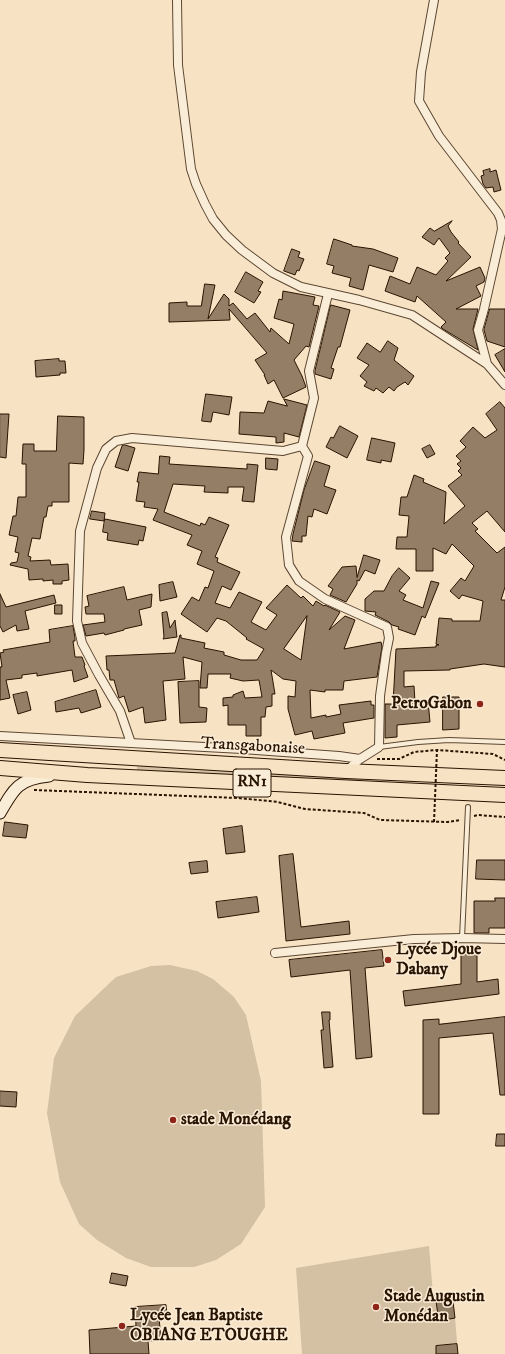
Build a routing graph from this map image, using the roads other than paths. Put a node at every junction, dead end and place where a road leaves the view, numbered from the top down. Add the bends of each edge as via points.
1 (177, 0) edge
2 (434, 0) edge
3 (328, 294) junction
4 (487, 364) junction
5 (505, 385) edge
6 (302, 446) junction
7 (0, 736) edge
8 (505, 742) edge
9 (131, 743) junction
10 (379, 747) junction
11 (242, 749) junction
12 (0, 750) edge
13 (360, 759) junction
14 (242, 764) junction
15 (0, 768) edge
16 (346, 771) junction
17 (87, 775) junction
18 (505, 778) edge
19 (505, 795) edge
20 (468, 806) dead end
21 (0, 813) edge
22 (462, 938) junction
23 (505, 939) edge
24 (275, 952) dead end

1 - 3 street via 178,65 186,142 191,169 205,204 226,235 273,273 301,287
2 - 4 street via 421,72 419,101 439,136 498,212 501,220 502,229 478,330
3 - 4 street via 359,300 412,316
3 - 6 street via 309,371 314,398
4 - 5 street
6 - 9 street via 283,451 132,438 116,441 106,449 97,468 80,531 77,621 82,643 120,711
6 - 10 street via 308,456 286,537 289,565 299,581 325,599 387,627 389,638 380,696
7 - 9 street
8 - 10 lane via 449,740
9 - 11 street
10 - 13 street
11 - 13 street
11 - 14 street
12 - 14 highway, Transgabonaise / RN1
13 - 16 street
14 - 16 highway, Transgabonaise / RN1
15 - 17 highway, RN1
16 - 18 highway, Transgabonaise / RN1
17 - 19 highway, RN1
17 - 21 street via 40,777 24,781 15,788
20 - 22 lane
22 - 23 street
22 - 24 street via 414,939

